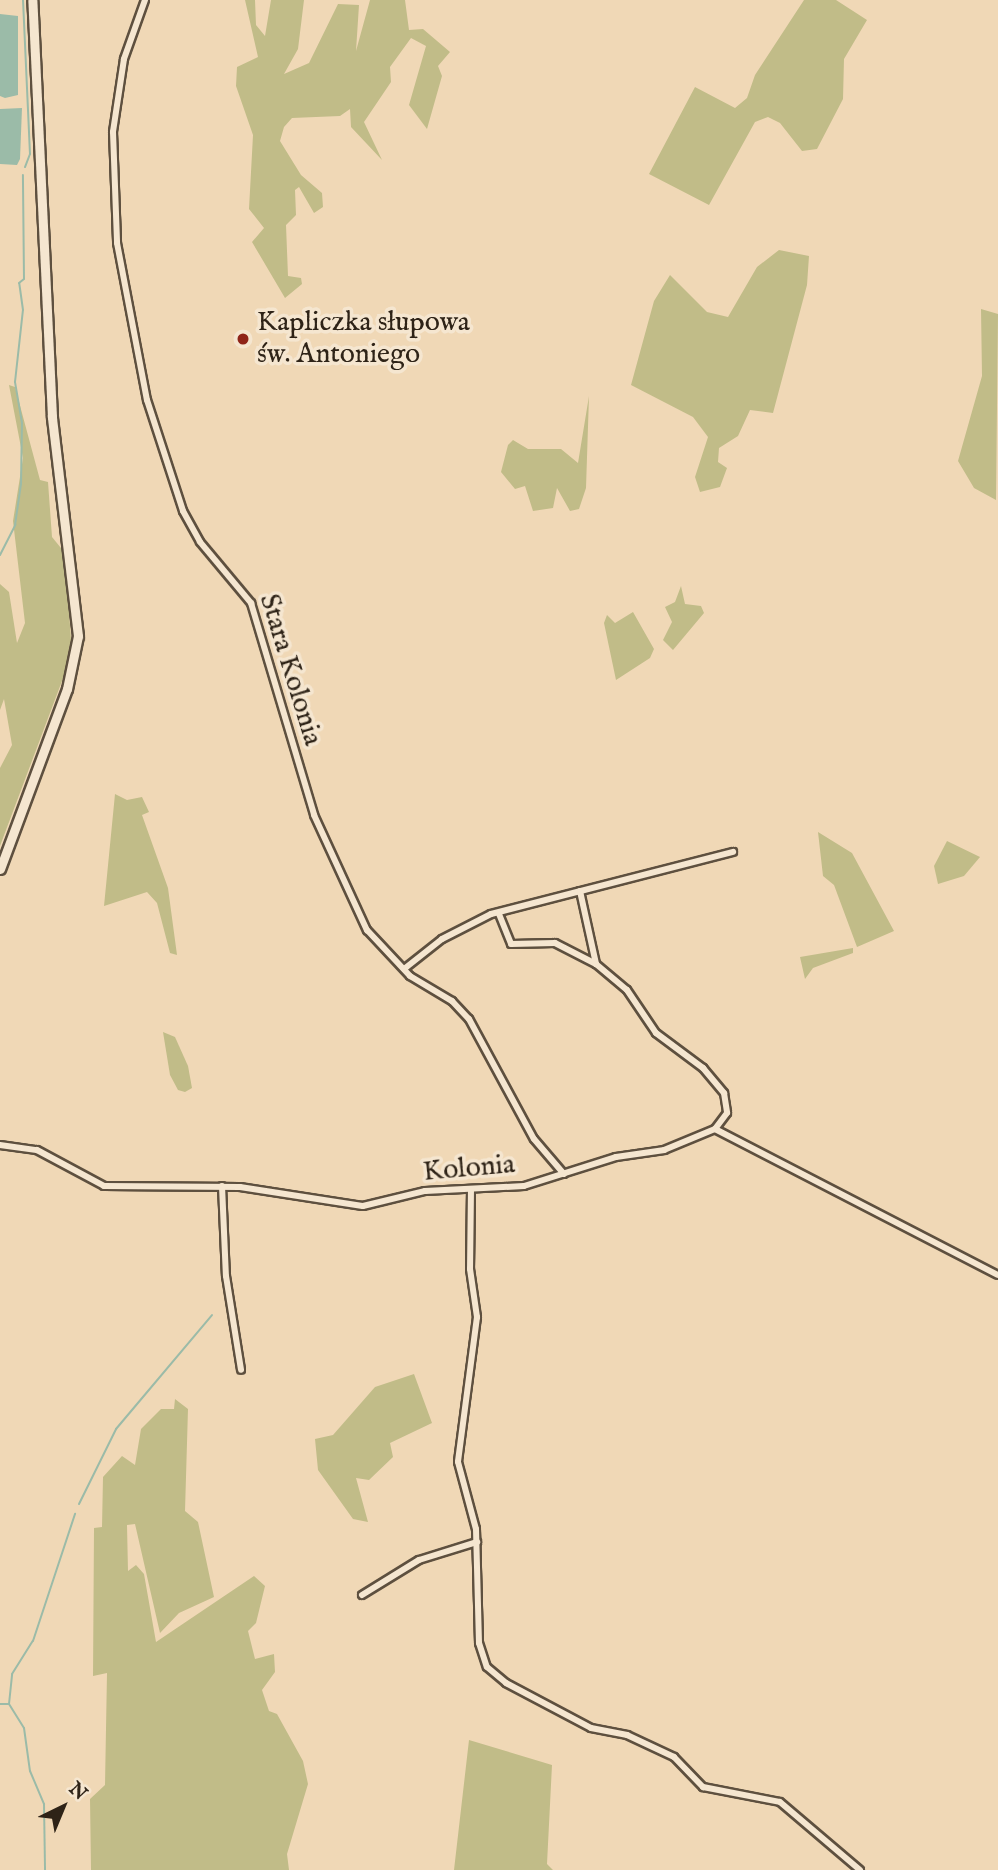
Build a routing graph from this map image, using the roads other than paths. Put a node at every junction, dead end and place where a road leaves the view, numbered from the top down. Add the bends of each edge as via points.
1 (32, 0) edge
2 (145, 0) edge
3 (733, 852) dead end
4 (0, 869) edge
5 (580, 891) junction
6 (499, 914) junction
7 (596, 964) junction
8 (404, 969) junction
9 (715, 1129) junction
10 (0, 1145) edge
11 (564, 1174) junction
12 (222, 1186) junction
13 (471, 1189) junction
14 (998, 1275) edge
15 (241, 1370) dead end
16 (477, 1542) junction
17 (362, 1595) dead end
18 (860, 1870) edge

1 - 4 main road via 52,417 78,636 67,689
2 - 8 street, Stara Kolonia via 124,59 113,132 124,288 147,400 183,511 200,542 251,603 298,767 338,875 373,938
3 - 5 street
5 - 6 street
5 - 7 street
6 - 7 street via 511,944 555,943
6 - 8 street via 442,939
7 - 9 street via 627,990 656,1033 718,1083 727,1113
8 - 11 street, Stara Kolonia via 469,1019 534,1139
9 - 11 street, Kolonia via 664,1150
9 - 14 street
10 - 12 street, Kolonia via 37,1150 104,1186
11 - 13 street, Kolonia via 524,1186
12 - 13 street, Kolonia via 363,1206 425,1191
12 - 15 street via 226,1276
13 - 16 street via 470,1269 477,1317 458,1462
16 - 17 street via 419,1560
16 - 18 street via 479,1643 494,1676 591,1728 627,1735 674,1757 703,1787 780,1802

